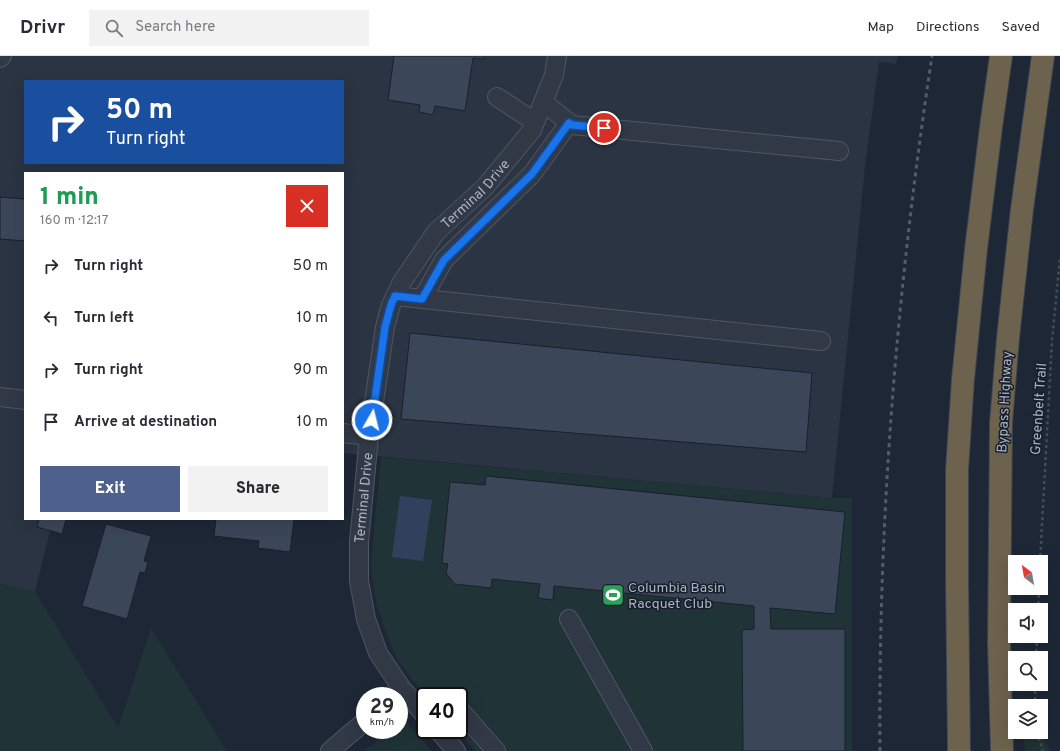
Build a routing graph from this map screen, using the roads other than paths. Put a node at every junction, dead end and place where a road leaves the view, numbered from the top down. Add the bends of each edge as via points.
1 (2, 56) edge
2 (557, 56) edge
3 (1001, 56) edge
4 (1043, 56) edge
5 (0, 58) edge
6 (497, 97) dead end
7 (543, 102) junction
8 (535, 122) junction
9 (569, 123) junction
10 (839, 151) dead end
11 (395, 296) junction
12 (422, 299) junction
13 (821, 341) dead end
14 (0, 397) edge
15 (24, 400) edge
16 (344, 433) edge
17 (369, 436) junction
18 (569, 619) dead end
19 (395, 687) edge
20 (408, 702) edge
21 (416, 708) edge
22 (468, 719) edge
23 (356, 729) edge
24 (446, 739) edge
25 (330, 751) edge
26 (456, 751) edge
27 (496, 751) edge
28 (643, 751) edge
29 (959, 751) edge
30 (1002, 751) edge

1 - 5 street
2 - 7 street, Terminal Drive via 554,74
3 - 29 highway via 976,249 958,455
4 - 30 highway, Bypass Highway via 1021,216 1001,423 999,643
6 - 8 street
7 - 8 street, Terminal Drive
7 - 9 street
8 - 11 street, Terminal Drive via 532,130 485,187 436,232
9 - 10 street
9 - 12 street via 532,174 444,260
11 - 12 street
11 - 17 street, Terminal Drive via 385,327
12 - 13 street
14 - 15 street
16 - 17 street
17 - 19 street, Terminal Drive via 358,542 359,581 366,619 378,653
18 - 28 street
20 - 21 street, Terminal Drive
22 - 27 street
23 - 25 street
24 - 26 street

